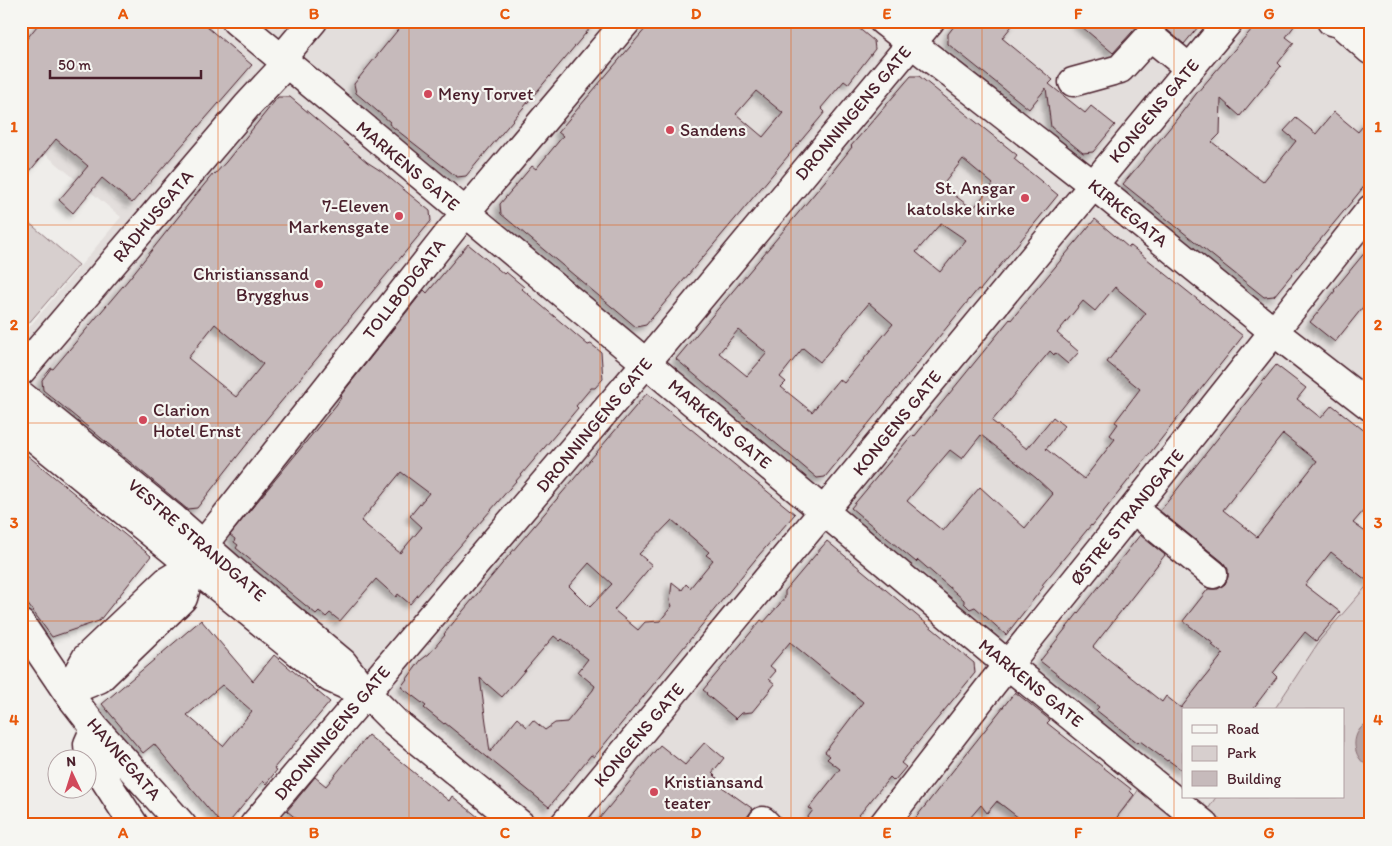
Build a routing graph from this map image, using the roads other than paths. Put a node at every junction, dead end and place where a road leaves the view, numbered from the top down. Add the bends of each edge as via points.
1 (236, 21) edge
2 (313, 21) edge
3 (627, 21) edge
4 (883, 21) edge
5 (930, 21) edge
6 (1229, 21) edge
7 (1331, 21) edge
8 (911, 44) junction
9 (1370, 50) edge
10 (284, 61) junction
11 (1189, 68) junction
12 (1073, 82) dead end
13 (1092, 184) junction
14 (1371, 210) edge
15 (465, 213) junction
16 (1273, 332) junction
17 (646, 364) junction
18 (21, 371) edge
19 (21, 395) edge
20 (1371, 407) edge
21 (21, 427) edge
22 (1133, 509) junction
23 (825, 511) junction
24 (198, 555) junction
25 (1213, 574) dead end
26 (21, 624) edge
27 (21, 646) edge
28 (1008, 665) junction
29 (67, 692) junction
30 (366, 693) junction
31 (95, 728) junction
32 (134, 825) edge
33 (182, 825) edge
34 (254, 825) edge
35 (520, 825) edge
36 (564, 825) edge
37 (883, 825) edge
38 (1206, 825) edge

1 - 10 street, MARKENS GATE
2 - 10 street, RÅDHUSGATA
3 - 15 street, TOLLBODGATA
4 - 8 street, KIRKEGATA
5 - 8 street, DRONNINGENS GATE
6 - 11 street, KONGENS GATE
7 - 9 street via 1340,23
8 - 13 street, KIRKEGATA
8 - 17 street, DRONNINGENS GATE
10 - 15 street, MARKENS GATE
10 - 18 street, RÅDHUSGATA
11 - 12 street via 1150,36 1120,68
11 - 13 street, KONGENS GATE
13 - 16 street, KIRKEGATA
13 - 23 street, KONGENS GATE
14 - 16 street, ØSTRE STRANDGATE
15 - 17 street, MARKENS GATE
15 - 24 street, TOLLBODGATA
16 - 20 street, KIRKEGATA
16 - 22 street, ØSTRE STRANDGATE
17 - 23 street, MARKENS GATE
17 - 30 street, DRONNINGENS GATE
19 - 24 street, VESTRE STRANDGATE via 174,518
21 - 24 street, VESTRE STRANDGATE
22 - 25 street
22 - 28 street, ØSTRE STRANDGATE
23 - 28 street, MARKENS GATE
23 - 36 street, KONGENS GATE
24 - 29 street, TOLLBODGATA via 86,658
24 - 30 street, VESTRE STRANDGATE via 342,663
26 - 29 street, HAVNEGATA
27 - 29 street, HAVNEGATA
28 - 37 street, ØSTRE STRANDGATE
28 - 38 street, MARKENS GATE
29 - 31 street, HAVNEGATA
30 - 34 street, DRONNINGENS GATE
30 - 35 street, VESTRE STRANDGATE via 395,722
31 - 32 street via 88,744 89,755
31 - 33 street, HAVNEGATA

